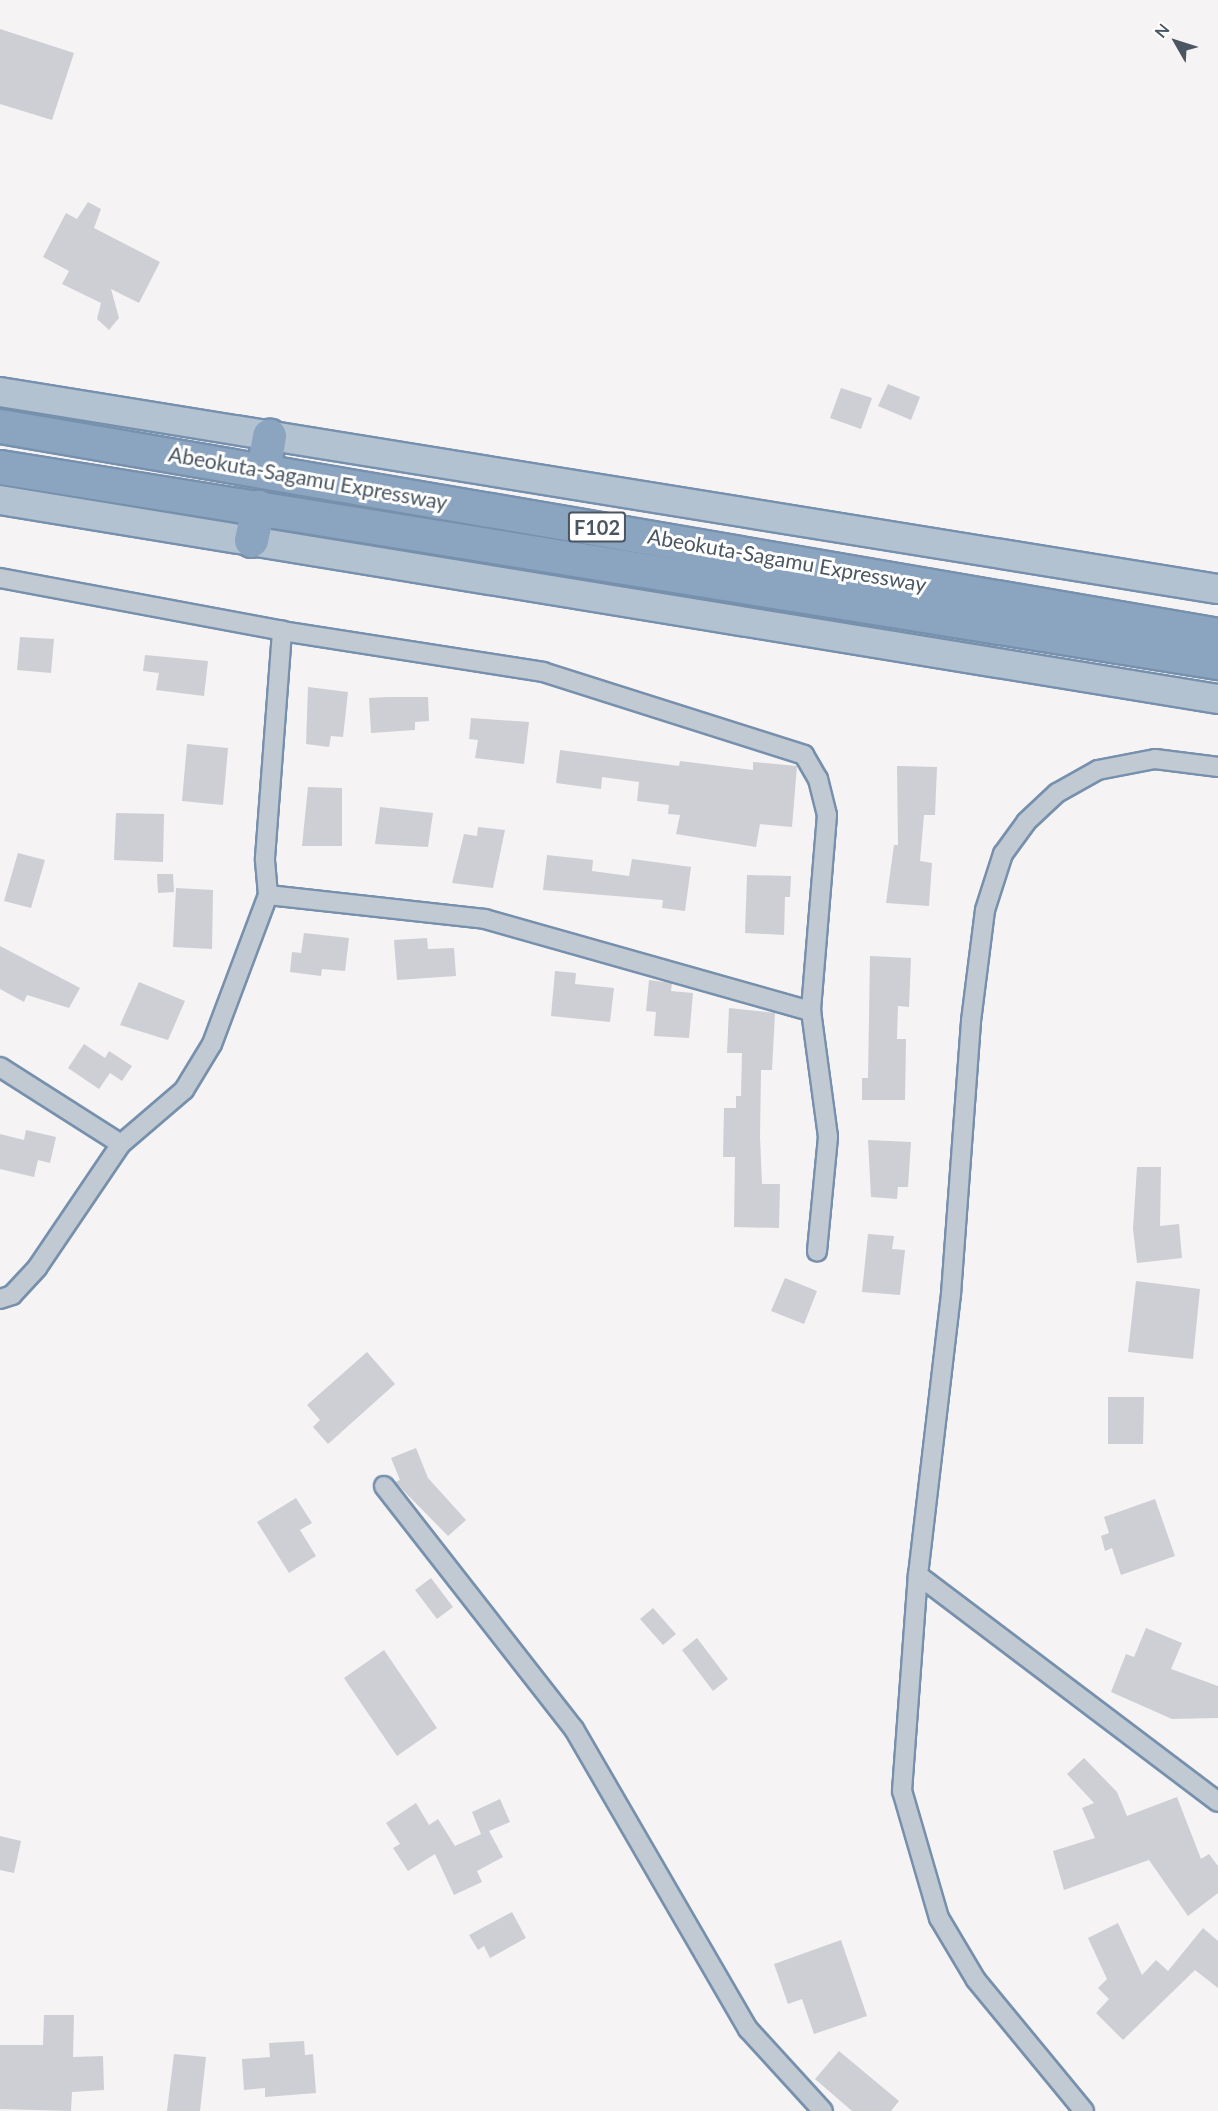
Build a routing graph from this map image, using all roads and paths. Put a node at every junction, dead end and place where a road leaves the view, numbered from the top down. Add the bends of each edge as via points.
1 (0, 392) edge
2 (0, 426) edge
3 (269, 436) junction
4 (0, 467) edge
5 (263, 470) junction
6 (0, 500) edge
7 (258, 507) junction
8 (251, 540) junction
9 (0, 578) edge
10 (1218, 589) edge
11 (282, 631) junction
12 (1204, 646) edge
13 (1218, 699) edge
14 (1218, 767) edge
15 (268, 895) junction
16 (811, 1011) junction
17 (0, 1067) edge
18 (121, 1144) junction
19 (817, 1251) dead end
20 (0, 1299) edge
21 (384, 1486) dead end
22 (918, 1575) junction
23 (1218, 1802) edge
24 (823, 2111) edge
25 (1084, 2111) edge

1 - 3 main road
2 - 5 highway, Abeokuta-Sagamu Expressway / F102
3 - 5 highway
3 - 10 main road
4 - 7 highway, Abeokuta-Sagamu Expressway / F102
5 - 12 highway, Abeokuta-Sagamu Expressway / F102
6 - 8 main road
7 - 8 highway
7 - 12 highway, Abeokuta-Sagamu Expressway / F102
8 - 13 main road
9 - 11 street
11 - 15 street via 265,858
11 - 16 street via 543,672 804,755 818,779 826,815
14 - 22 street via 1155,759 1098,770 1057,793 1026,822 1003,854 985,910 973,1010 951,1294
15 - 16 street via 485,919
15 - 18 street via 212,1044 184,1090
16 - 19 street via 828,1137
17 - 18 street
18 - 20 street via 37,1268 12,1294
21 - 24 street via 574,1729 748,2029
22 - 23 street
22 - 25 street via 902,1791 923,1876 939,1918 976,1980

